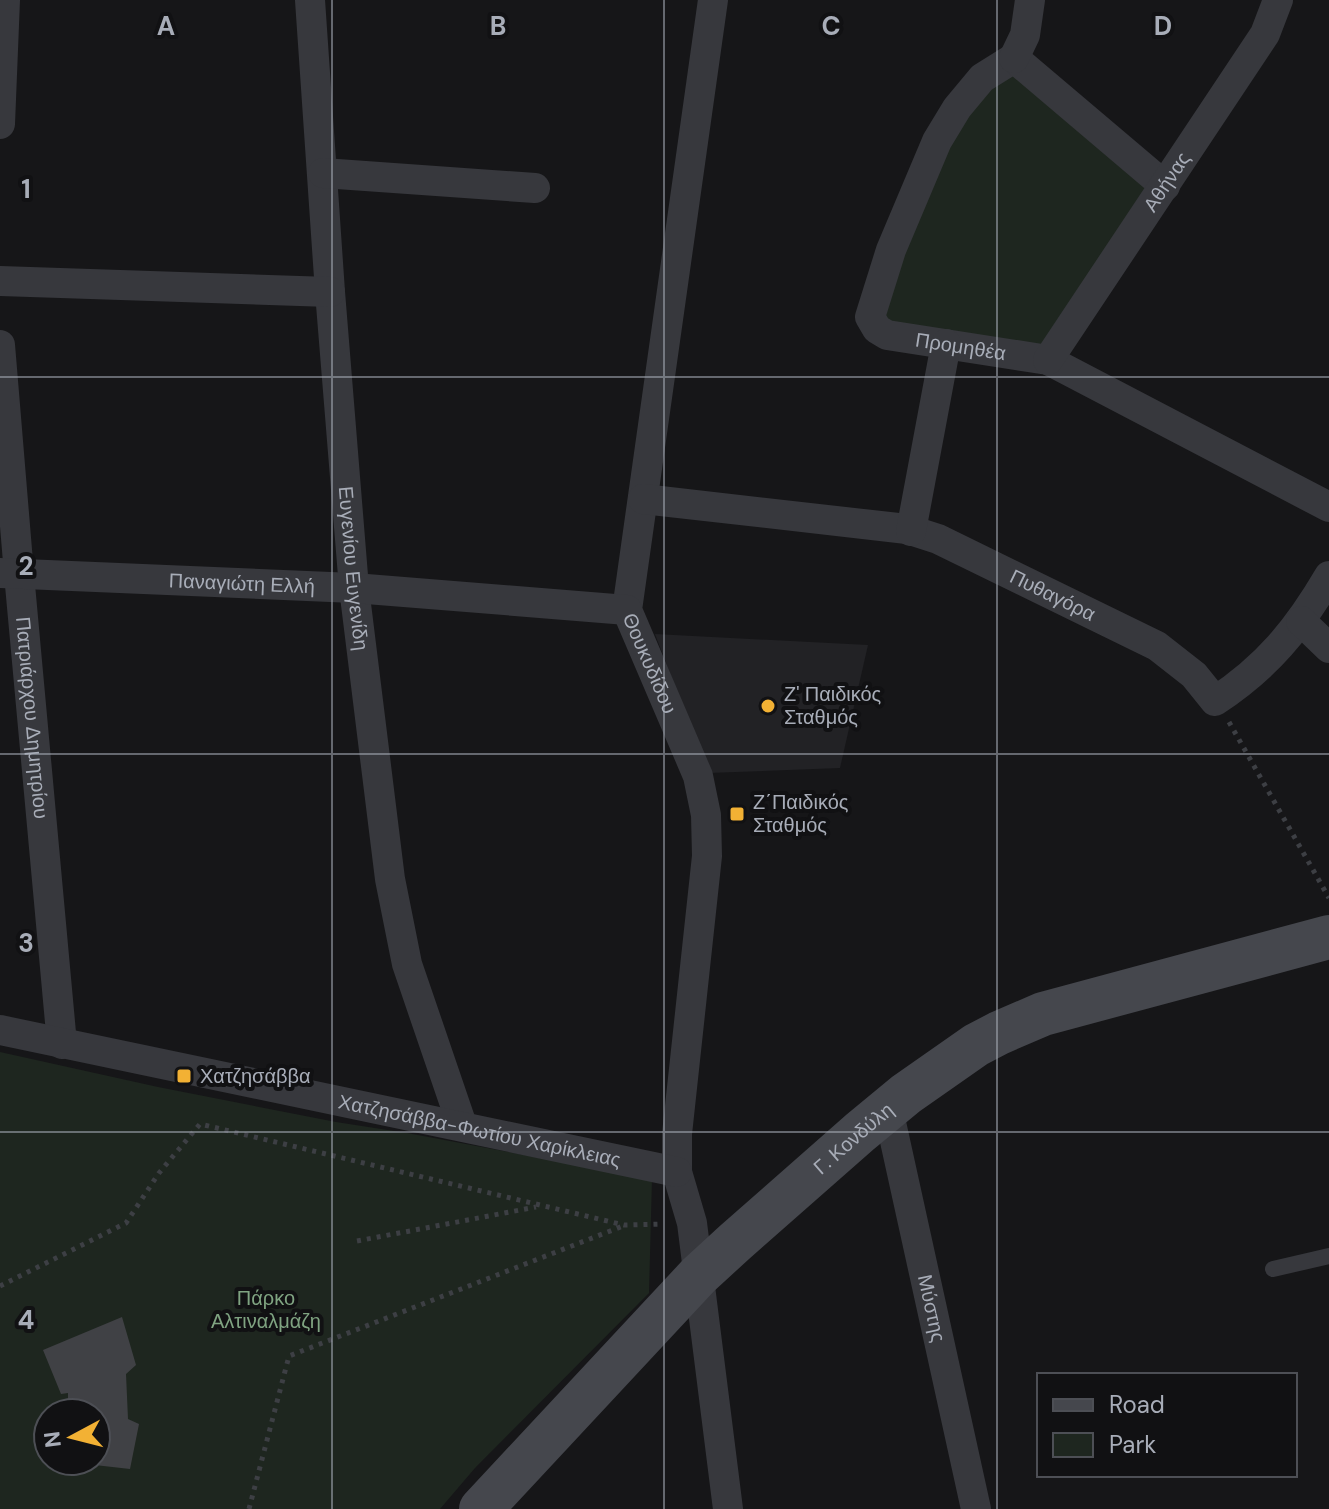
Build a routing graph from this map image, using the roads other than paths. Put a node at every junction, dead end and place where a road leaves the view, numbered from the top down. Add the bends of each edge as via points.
1 (5, 0) edge
2 (310, 0) edge
3 (713, 0) edge
4 (1030, 0) edge
5 (1278, 0) edge
6 (1014, 58) junction
7 (0, 124) edge
8 (323, 173) junction
9 (1165, 186) junction
10 (535, 188) dead end
11 (0, 281) edge
12 (330, 292) junction
13 (946, 344) junction
14 (0, 345) edge
15 (1048, 360) junction
16 (643, 499) junction
17 (1329, 507) edge
18 (911, 531) junction
19 (9, 573) edge
20 (1329, 576) edge
21 (354, 588) junction
22 (627, 610) junction
23 (1301, 621) junction
24 (1329, 648) edge
25 (1329, 937) edge
26 (0, 1030) edge
27 (62, 1044) junction
28 (888, 1109) junction
29 (462, 1125) junction
30 (677, 1172) junction
31 (1329, 1256) edge
32 (1273, 1269) dead end
33 (699, 1275) junction
34 (481, 1509) edge
35 (728, 1509) edge
36 (976, 1509) edge

1 - 7 street
2 - 8 street, Ευγενίου Ευγενίδη
3 - 16 street, Θουκυδίδου
4 - 6 street via 1025,35
5 - 9 street, Αθήνας via 1265,34
6 - 9 street
6 - 13 street, Προμηθέα via 982,78 937,141 891,250 870,317 887,335
8 - 10 street
8 - 12 street, Ευγενίου Ευγενίδη
9 - 15 street, Αθήνας
11 - 12 street
12 - 21 street, Ευγενίου Ευγενίδη
13 - 15 street, Προμηθέα
13 - 18 street
14 - 19 street, Πατριάρχου Δημητρίου
15 - 17 street, Προμηθέα
16 - 18 street, Πυθαγόρα
16 - 22 street, Θουκυδίδου
18 - 23 street, Πυθαγόρα via 973,555 1157,646 1194,675 1215,701 1255,672
19 - 21 street, Παναγιώτη Ελλή
19 - 27 street, Πατριάρχου Δημητρίου
20 - 23 street
21 - 22 street, Παναγιώτη Ελλή
21 - 29 street, Ευγενίου Ευγενίδη via 398,921 416,993
22 - 30 street, Θουκυδίδου via 698,776 706,815 707,856
23 - 24 street
25 - 28 street, Γ. Κονδύλη via 1043,1014 976,1045
26 - 27 street, Χατζησάββα-Φωτίου Χαρίκλειας
27 - 29 street, Χατζησάββα-Φωτίου Χαρίκλειας
28 - 33 street, Γ. Κονδύλη
28 - 36 street, Μύστης
29 - 30 street, Χατζησάββα-Φωτίου Χαρίκλειας
30 - 33 street, Θουκυδίδου via 692,1223
31 - 32 lane
33 - 34 street, Γ. Κονδύλη
33 - 35 street, Θουκυδίδου

